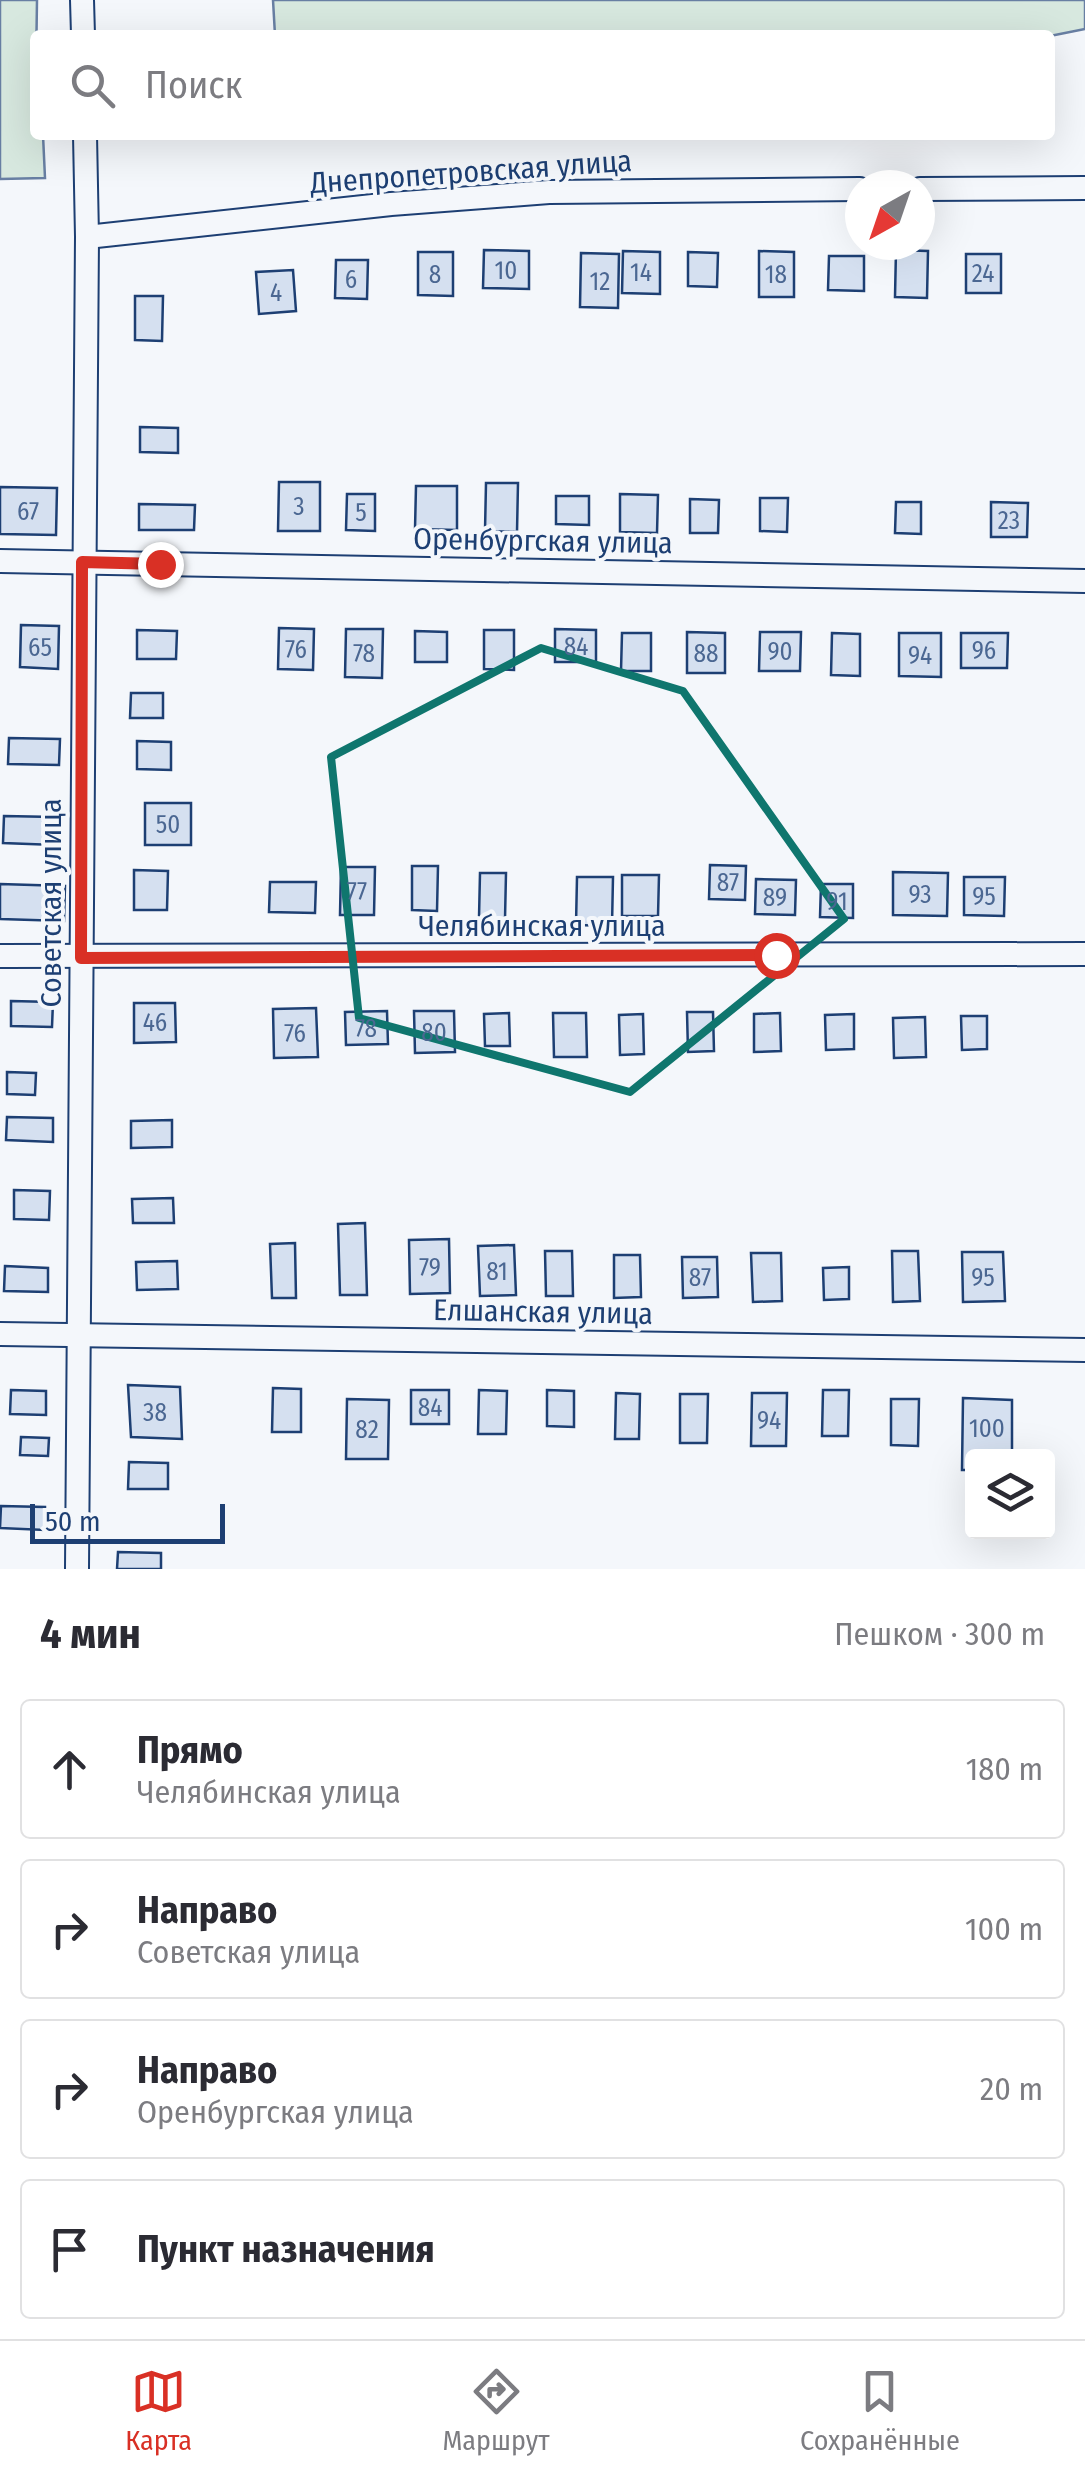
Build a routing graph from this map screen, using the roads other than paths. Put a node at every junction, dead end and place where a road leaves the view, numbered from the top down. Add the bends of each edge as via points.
1 (82, 0) edge
2 (83, 30) edge
3 (85, 140) edge
4 (1085, 188) edge
5 (845, 189) edge
6 (935, 189) edge
7 (87, 236) junction
8 (0, 561) edge
9 (82, 562) junction
10 (1085, 581) edge
11 (1085, 954) edge
12 (0, 956) edge
13 (81, 958) junction
14 (0, 1334) edge
15 (79, 1335) junction
16 (1085, 1350) edge
17 (76, 1569) edge

1 - 2 street
3 - 7 street, Советская улица
4 - 6 street
5 - 7 street, Днепропетровская улица via 550,192
7 - 9 street, Советская улица
8 - 9 street, Оренбургская улица
9 - 10 street, Оренбургская улица
9 - 13 street, Советская улица
11 - 13 street, Челябинская улица
12 - 13 street, Челябинская улица
13 - 15 street, Советская улица
14 - 15 street, Елшанская улица
15 - 16 street, Елшанская улица
15 - 17 street, Советская улица

